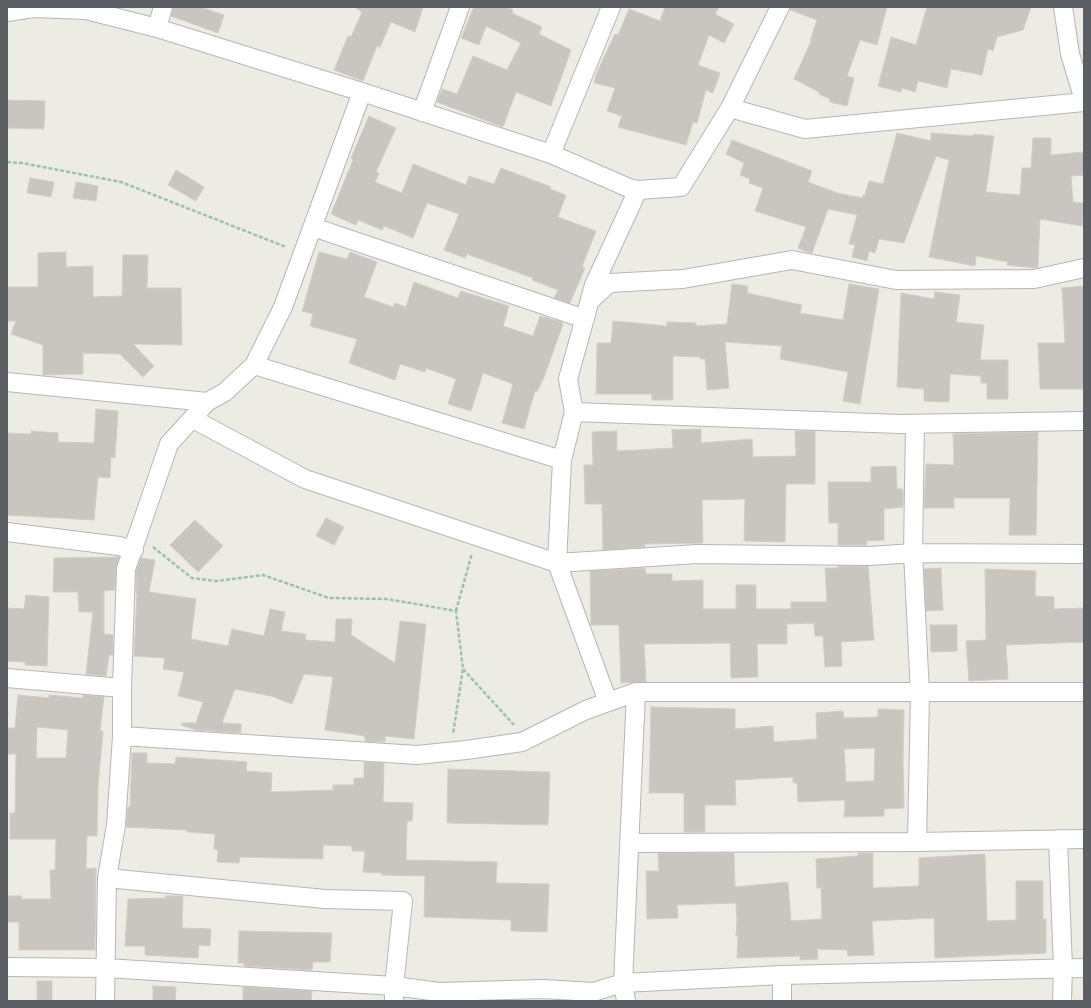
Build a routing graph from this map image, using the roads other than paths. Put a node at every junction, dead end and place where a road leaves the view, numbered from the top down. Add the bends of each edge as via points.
1 (163, 7) edge
2 (460, 7) edge
3 (611, 7) edge
4 (780, 7) edge
5 (1063, 7) edge
6 (7, 12) edge
7 (157, 28) junction
8 (362, 92) junction
9 (1084, 101) edge
10 (730, 108) junction
11 (422, 112) junction
12 (551, 154) junction
13 (638, 190) junction
14 (313, 227) junction
15 (1084, 268) edge
16 (587, 311) junction
17 (254, 365) junction
18 (7, 382) edge
19 (208, 402) junction
20 (574, 412) junction
21 (193, 419) junction
22 (1084, 421) edge
23 (915, 424) junction
24 (562, 460) junction
25 (7, 532) edge
26 (136, 543) junction
27 (913, 554) junction
28 (1084, 554) edge
29 (557, 563) junction
30 (7, 678) edge
31 (122, 688) junction
32 (636, 692) junction
33 (1084, 692) edge
34 (920, 694) junction
35 (608, 702) junction
36 (122, 736) junction
37 (1058, 839) junction
38 (1084, 839) edge
39 (917, 842) junction
40 (629, 843) junction
41 (107, 878) junction
42 (7, 968) edge
43 (106, 968) junction
44 (1063, 968) junction
45 (1084, 968) edge
46 (782, 975) junction
47 (623, 983) junction
48 (394, 993) edge
49 (105, 1001) edge
50 (626, 1001) edge
51 (782, 1001) edge
52 (1062, 1001) edge

1 - 7 street
2 - 11 street
3 - 12 street
4 - 10 street
5 - 9 street via 1070,54
6 - 7 street via 34,8 86,10
7 - 8 street
8 - 11 street
8 - 14 street
9 - 10 street via 805,129
10 - 13 street via 681,187
11 - 12 street
12 - 13 street
13 - 16 street via 594,285
14 - 16 street
14 - 17 street via 283,307
15 - 16 street via 1034,279 896,280 792,260 683,279 609,283
16 - 20 street via 568,379
17 - 19 street via 225,392
17 - 24 street
18 - 19 street
19 - 21 street
20 - 23 street
20 - 24 street
21 - 26 street via 169,444
21 - 29 street via 305,479
22 - 23 street
23 - 27 street
24 - 29 street
25 - 26 street via 120,546
26 - 31 street via 126,569
27 - 28 street
27 - 29 street via 697,554
27 - 34 street
29 - 35 street
30 - 31 street
31 - 36 street
32 - 34 street
32 - 35 street
32 - 40 street
33 - 34 street
34 - 39 street
35 - 36 street via 555,724 522,742 417,755
36 - 41 street via 116,825
37 - 38 street
37 - 39 street
37 - 44 street
39 - 40 street
40 - 47 street
41 - 43 street
41 - 48 street via 325,899 403,901
42 - 43 street
43 - 48 street
43 - 49 street
44 - 45 street
44 - 46 street
44 - 52 street
46 - 47 street
46 - 51 street
47 - 48 street via 593,992 544,989
47 - 50 street

